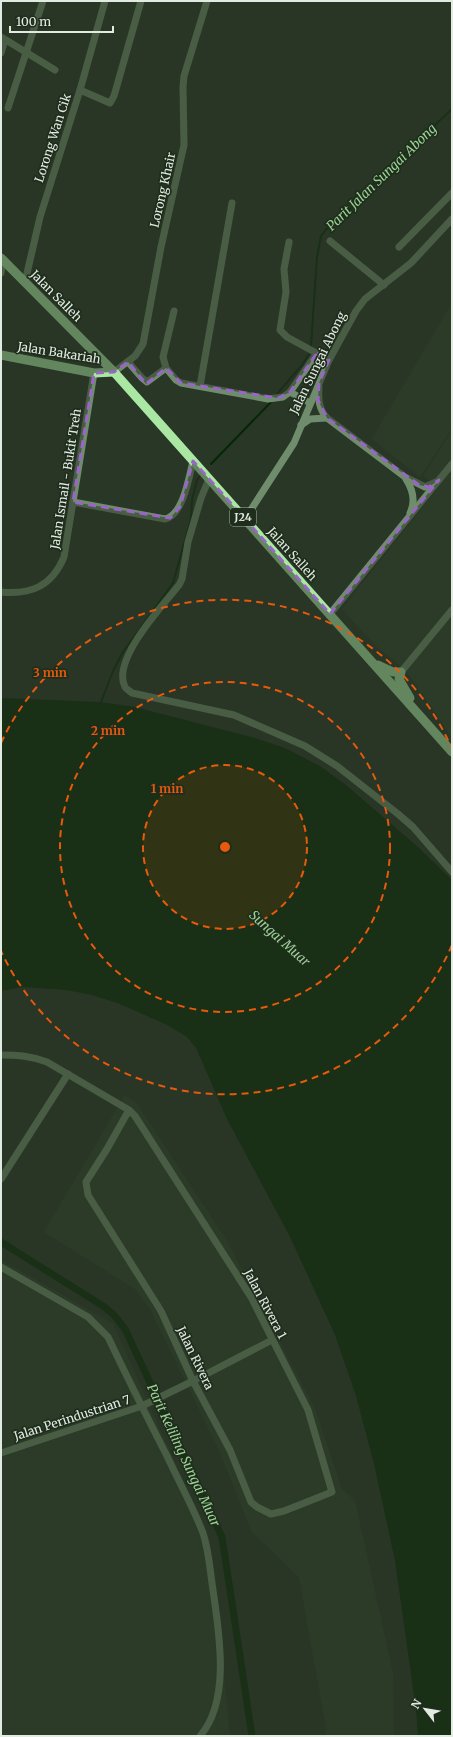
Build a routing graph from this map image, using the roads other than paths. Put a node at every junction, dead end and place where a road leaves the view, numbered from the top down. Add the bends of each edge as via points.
1 (43, 1) edge
2 (105, 1) edge
3 (141, 1) edge
4 (207, 1) edge
5 (3, 39) edge
6 (1, 53) edge
7 (26, 53) junction
8 (55, 70) dead end
9 (80, 90) junction
10 (8, 108) dead end
11 (452, 193) edge
12 (232, 203) dead end
13 (452, 219) edge
14 (330, 241) dead end
15 (289, 242) dead end
16 (399, 247) dead end
17 (2, 259) edge
18 (1, 273) edge
19 (25, 282) junction
20 (384, 285) junction
21 (174, 311) dead end
22 (93, 351) junction
23 (318, 353) junction
24 (1, 355) edge
25 (330, 360) junction
26 (128, 362) junction
27 (166, 368) junction
28 (114, 372) junction
29 (94, 373) junction
30 (319, 383) junction
31 (200, 386) junction
32 (290, 392) junction
33 (310, 403) junction
34 (327, 418) junction
35 (301, 426) junction
36 (193, 461) junction
37 (452, 464) edge
38 (405, 477) junction
39 (209, 479) junction
40 (439, 480) junction
41 (73, 502) junction
42 (245, 520) junction
43 (406, 520) junction
44 (1, 592) edge
45 (452, 610) edge
46 (330, 614) junction
47 (373, 663) junction
48 (401, 672) junction
49 (415, 709) junction
50 (452, 752) edge
51 (452, 872) edge
52 (1, 1055) edge
53 (68, 1074) junction
54 (129, 1110) junction
55 (1, 1179) edge
56 (1, 1267) edge
57 (272, 1340) junction
58 (193, 1381) junction
59 (142, 1406) junction
60 (1, 1453) edge
61 (297, 1505) joint
62 (200, 1736) edge

1 - 7 street
2 - 9 street, Lorong Wan Cik
3 - 9 street via 110,103
4 - 26 street, Lorong Khair via 184,76 184,145 160,247 143,344
5 - 6 street
5 - 7 street
7 - 8 street
7 - 10 street
9 - 19 street, Lorong Wan Cik via 40,217
11 - 16 street
12 - 31 street
13 - 20 street, Jalan Sungai Abong via 411,263
14 - 20 street
15 - 23 street via 284,269 286,292 280,330 287,337
17 - 18 street
17 - 19 main road, Jalan Salleh / J24
19 - 22 main road, Jalan Salleh / J24
20 - 25 street, Jalan Sungai Abong via 365,299 346,327
21 - 27 street via 163,357
22 - 28 main road, J24
22 - 29 main road via 98,366
23 - 25 street
23 - 32 street
24 - 29 main road, Jalan Bakariah
25 - 30 street, Jalan Sungai Abong
26 - 27 street via 147,382
26 - 28 street, Lorong Khair
27 - 31 street via 178,382
28 - 29 main road, Jalan Bakariah
28 - 36 main road, Jalan Salleh / J24
29 - 41 street, Jalan Ismail - Bukit Treh
30 - 33 street, Jalan Sungai Abong
30 - 34 street via 318,400
31 - 32 street via 268,399 278,398
32 - 33 street
33 - 35 street, Jalan Sungai Abong
34 - 35 street via 310,420
34 - 38 street
35 - 42 street, Jalan Sungai Abong via 289,452
36 - 39 main road, Jalan Salleh / J24
36 - 41 street via 180,507 170,518
37 - 40 street
38 - 40 street via 425,487
38 - 43 street via 413,494 411,510
39 - 42 main road, Jalan Salleh / J24
39 - 51 street via 188,542 182,579 136,640 125,663 125,688 132,693 234,715 304,746 337,766 398,814 413,827
40 - 43 street
41 - 44 street, Jalan Ismail - Bukit Treh via 64,557 50,580 24,593
42 - 46 main road, Jalan Salleh / J24
43 - 46 street
45 - 48 street
46 - 47 main road, Jalan Salleh / J24
47 - 48 main road via 392,672
47 - 49 main road, Jalan Salleh / J24
48 - 49 main road via 399,679
49 - 50 main road, Jalan Salleh / J24
52 - 53 street via 21,1054 33,1057
53 - 54 street
53 - 55 street
54 - 57 street, Jalan Rivera 1 via 251,1297
54 - 58 street, Jalan Rivera via 85,1186 88,1195 161,1311
56 - 59 street via 88,1317 108,1337
57 - 58 street, Jalan Perindustrian 7
57 - 61 street, Jalan Rivera 1 via 308,1410 332,1492
58 - 59 street, Jalan Perindustrian 7
58 - 61 street, Jalan Rivera via 230,1450 251,1502 271,1514
59 - 60 street, Jalan Perindustrian 7
59 - 62 street via 189,1501 208,1550 219,1633 220,1680 210,1720

